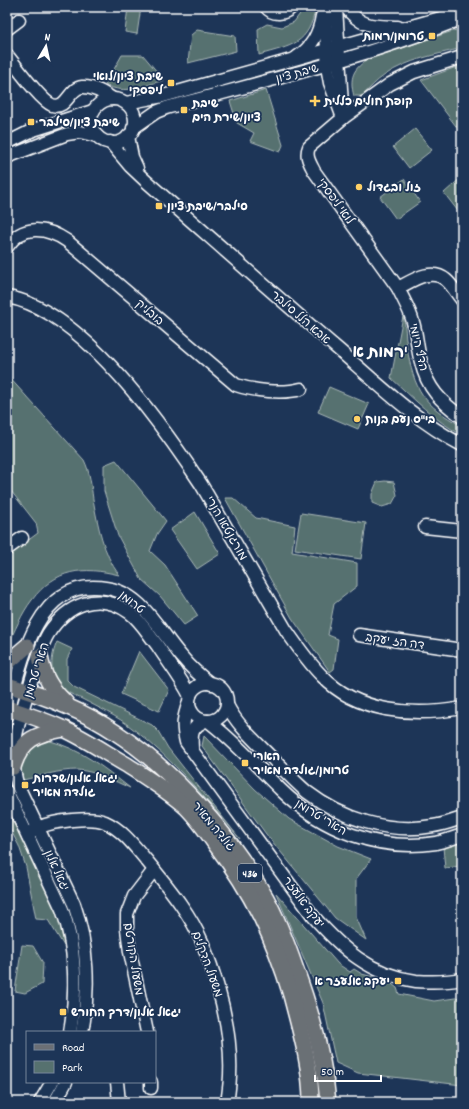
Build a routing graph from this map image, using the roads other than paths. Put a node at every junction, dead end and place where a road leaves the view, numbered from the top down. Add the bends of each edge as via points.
1 (266, 7) edge
2 (292, 7) edge
3 (324, 7) edge
4 (336, 7) edge
5 (346, 7) edge
6 (462, 12) edge
7 (462, 18) edge
8 (19, 20) dead end
9 (409, 27) junction
10 (7, 29) edge
11 (333, 49) junction
12 (7, 55) edge
13 (462, 56) edge
14 (293, 60) junction
15 (334, 63) junction
16 (83, 87) junction
17 (113, 99) junction
18 (126, 103) junction
19 (94, 109) junction
20 (343, 118) junction
21 (131, 132) junction
22 (97, 136) junction
23 (110, 142) junction
24 (7, 143) edge
25 (7, 157) edge
26 (147, 182) junction
27 (7, 247) edge
28 (398, 288) junction
29 (7, 297) edge
30 (462, 300) edge
31 (301, 389) dead end
32 (462, 417) edge
33 (462, 445) edge
34 (425, 527) dead end
35 (462, 531) edge
36 (22, 538) dead end
37 (7, 549) edge
38 (359, 635) dead end
39 (27, 646) junction
40 (462, 650) edge
41 (40, 656) junction
42 (7, 663) edge
43 (211, 684) junction
44 (17, 688) edge
45 (189, 699) junction
46 (227, 705) junction
47 (462, 708) edge
48 (73, 709) junction
49 (11, 711) edge
50 (206, 721) junction
51 (64, 729) junction
52 (192, 752) junction
53 (13, 767) junction
54 (7, 792) edge
55 (462, 818) edge
56 (39, 831) junction
57 (462, 835) edge
58 (28, 836) junction
59 (154, 870) junction
60 (462, 979) edge
61 (70, 1031) edge
62 (82, 1031) edge
63 (147, 1031) edge
64 (51, 1083) edge
65 (65, 1083) edge
66 (117, 1083) edge
67 (40, 1102) edge
68 (55, 1102) edge
69 (119, 1102) edge
70 (227, 1102) edge
71 (310, 1102) edge
72 (328, 1102) edge

1 - 2 street via 280,13
3 - 11 street
3 - 14 street via 318,34 311,45
4 - 11 street
5 - 9 street via 356,19 366,25
6 - 9 street
7 - 15 street, שיבת ציון via 410,39
8 - 10 street
9 - 11 street
11 - 14 street, שיבת ציון
11 - 15 street
12 - 16 street via 52,105 60,106
13 - 20 street, לואי ליפסקי via 414,72 390,84
14 - 18 street, שיבת ציון via 163,96
15 - 20 street via 330,83
15 - 21 street, שיבת ציון via 166,108 156,112
16 - 17 street via 94,89
16 - 19 street via 89,89 93,95
17 - 18 street
17 - 19 street via 100,103
18 - 21 street via 134,114
19 - 22 street via 91,124
19 - 24 street via 33,130
20 - 28 street, לואי ליפסקי via 309,147 308,160
21 - 23 street via 117,142
21 - 26 street, אבא הלל סילבר via 132,157
22 - 23 street
22 - 25 street via 80,132 67,134
23 - 26 street, אבא הלל סילבר
26 - 33 street, אבא הלל סילבר via 399,402 448,438
27 - 31 street, בובליק via 14,238 30,231 39,229 57,234 236,385 291,392
28 - 30 street via 426,275 439,275
28 - 32 street, הדף היומי via 408,306 427,380 437,396
29 - 47 street, מורגנטאו הנרי via 34,305 66,325 106,361 146,408 201,484 286,630 322,676 337,689 354,698 383,708 401,712 437,712
34 - 35 street
36 - 37 street
38 - 40 street, דה הז יעקב
39 - 42 main road
39 - 43 street, טרומן via 37,623 59,598 78,589 90,587 116,589 140,605 193,670
39 - 44 street, הארי טרומן
41 - 44 street, הארי טרומן
41 - 45 street, הארי טרומן via 48,635 59,618 68,611 88,602 113,604 139,621 180,678
41 - 48 main road via 49,685
43 - 45 street via 197,687
43 - 46 street via 223,691
44 - 48 main road, גולדה מאיר / 436
44 - 49 street, יגאל אלון
45 - 50 street via 192,713
45 - 52 street, יעקב אלעזר via 183,728 186,742
46 - 50 street via 219,718
46 - 55 street, הארי טרומן via 237,722 308,792 352,818 376,825 406,829 434,826
48 - 72 main road, גולדה מאיר / 436 via 114,731 165,772 228,841 252,875 278,924 302,985 325,1070
49 - 51 main road, גולדה מאיר / 436
49 - 53 street, יגאל אלון via 15,748
50 - 52 street via 197,725 192,733
50 - 57 street, הארי טרומן via 225,734 297,805 346,833 373,842 405,846 437,843
51 - 53 main road via 32,738 20,751
51 - 71 main road, גולדה מאיר / 436 via 171,794 197,820 228,860 271,936 299,1023 308,1073
52 - 60 street, יעקב אלעזר via 313,916 342,947 380,972 402,979 428,982
53 - 56 street, יגאל אלון via 18,786
54 - 58 street, יגאל אלון
56 - 58 street, משעול הדקלים
56 - 59 street, משעול הדקלים via 52,823 80,820 104,822 116,828 133,844
56 - 62 street, יגאל אלון via 74,904 82,931 86,980
58 - 61 street, יגאל אלון via 62,909 70,933 74,978
59 - 63 street, משעול הקורטם via 134,896 127,914 130,952
59 - 70 street, משעול הדקלים via 175,895 190,919 203,944 214,977 222,1007 230,1064
64 - 67 street
65 - 68 street
66 - 69 street

